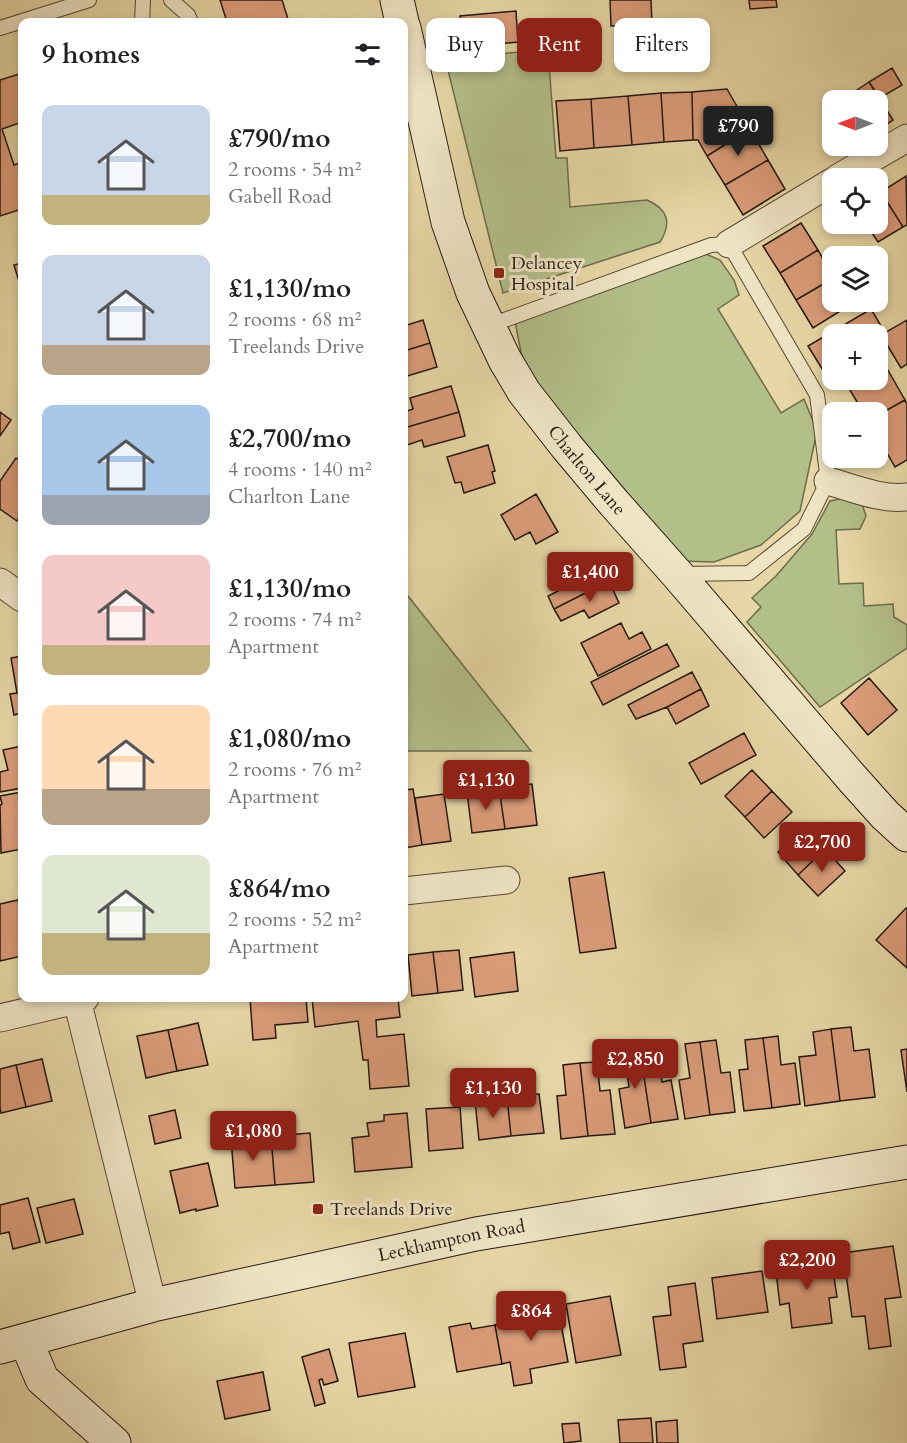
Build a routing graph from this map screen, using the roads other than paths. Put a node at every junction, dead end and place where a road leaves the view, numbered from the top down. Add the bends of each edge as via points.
1 (89, 0) edge
2 (143, 0) edge
3 (171, 0) edge
4 (397, 0) edge
5 (32, 18) edge
6 (142, 18) edge
7 (189, 18) edge
8 (401, 18) edge
9 (18, 22) edge
10 (0, 28) edge
11 (408, 46) edge
12 (907, 138) edge
13 (855, 168) edge
14 (822, 188) edge
15 (729, 244) junction
16 (488, 326) junction
17 (828, 481) junction
18 (907, 497) edge
19 (677, 574) junction
20 (907, 835) edge
21 (506, 880) dead end
22 (408, 891) edge
23 (68, 1002) edge
24 (82, 1002) edge
25 (0, 1018) edge
26 (907, 1162) edge
27 (153, 1305) junction
28 (13, 1344) edge
29 (114, 1443) edge

1 - 5 lane
2 - 6 lane
3 - 7 lane
4 - 8 street
9 - 10 lane
11 - 16 street, Charlton Lane via 448,222
12 - 13 street
14 - 15 street
15 - 16 lane via 711,245
15 - 17 lane via 817,395
16 - 19 street, Charlton Lane via 531,401
17 - 18 street via 882,495
17 - 19 lane via 804,529 749,573
19 - 20 street, Charlton Lane via 851,777
21 - 22 street
23 - 25 street
24 - 27 street
26 - 27 street, Leckhampton Road via 476,1234
27 - 28 street, Leckhampton Road
28 - 29 street via 42,1378

